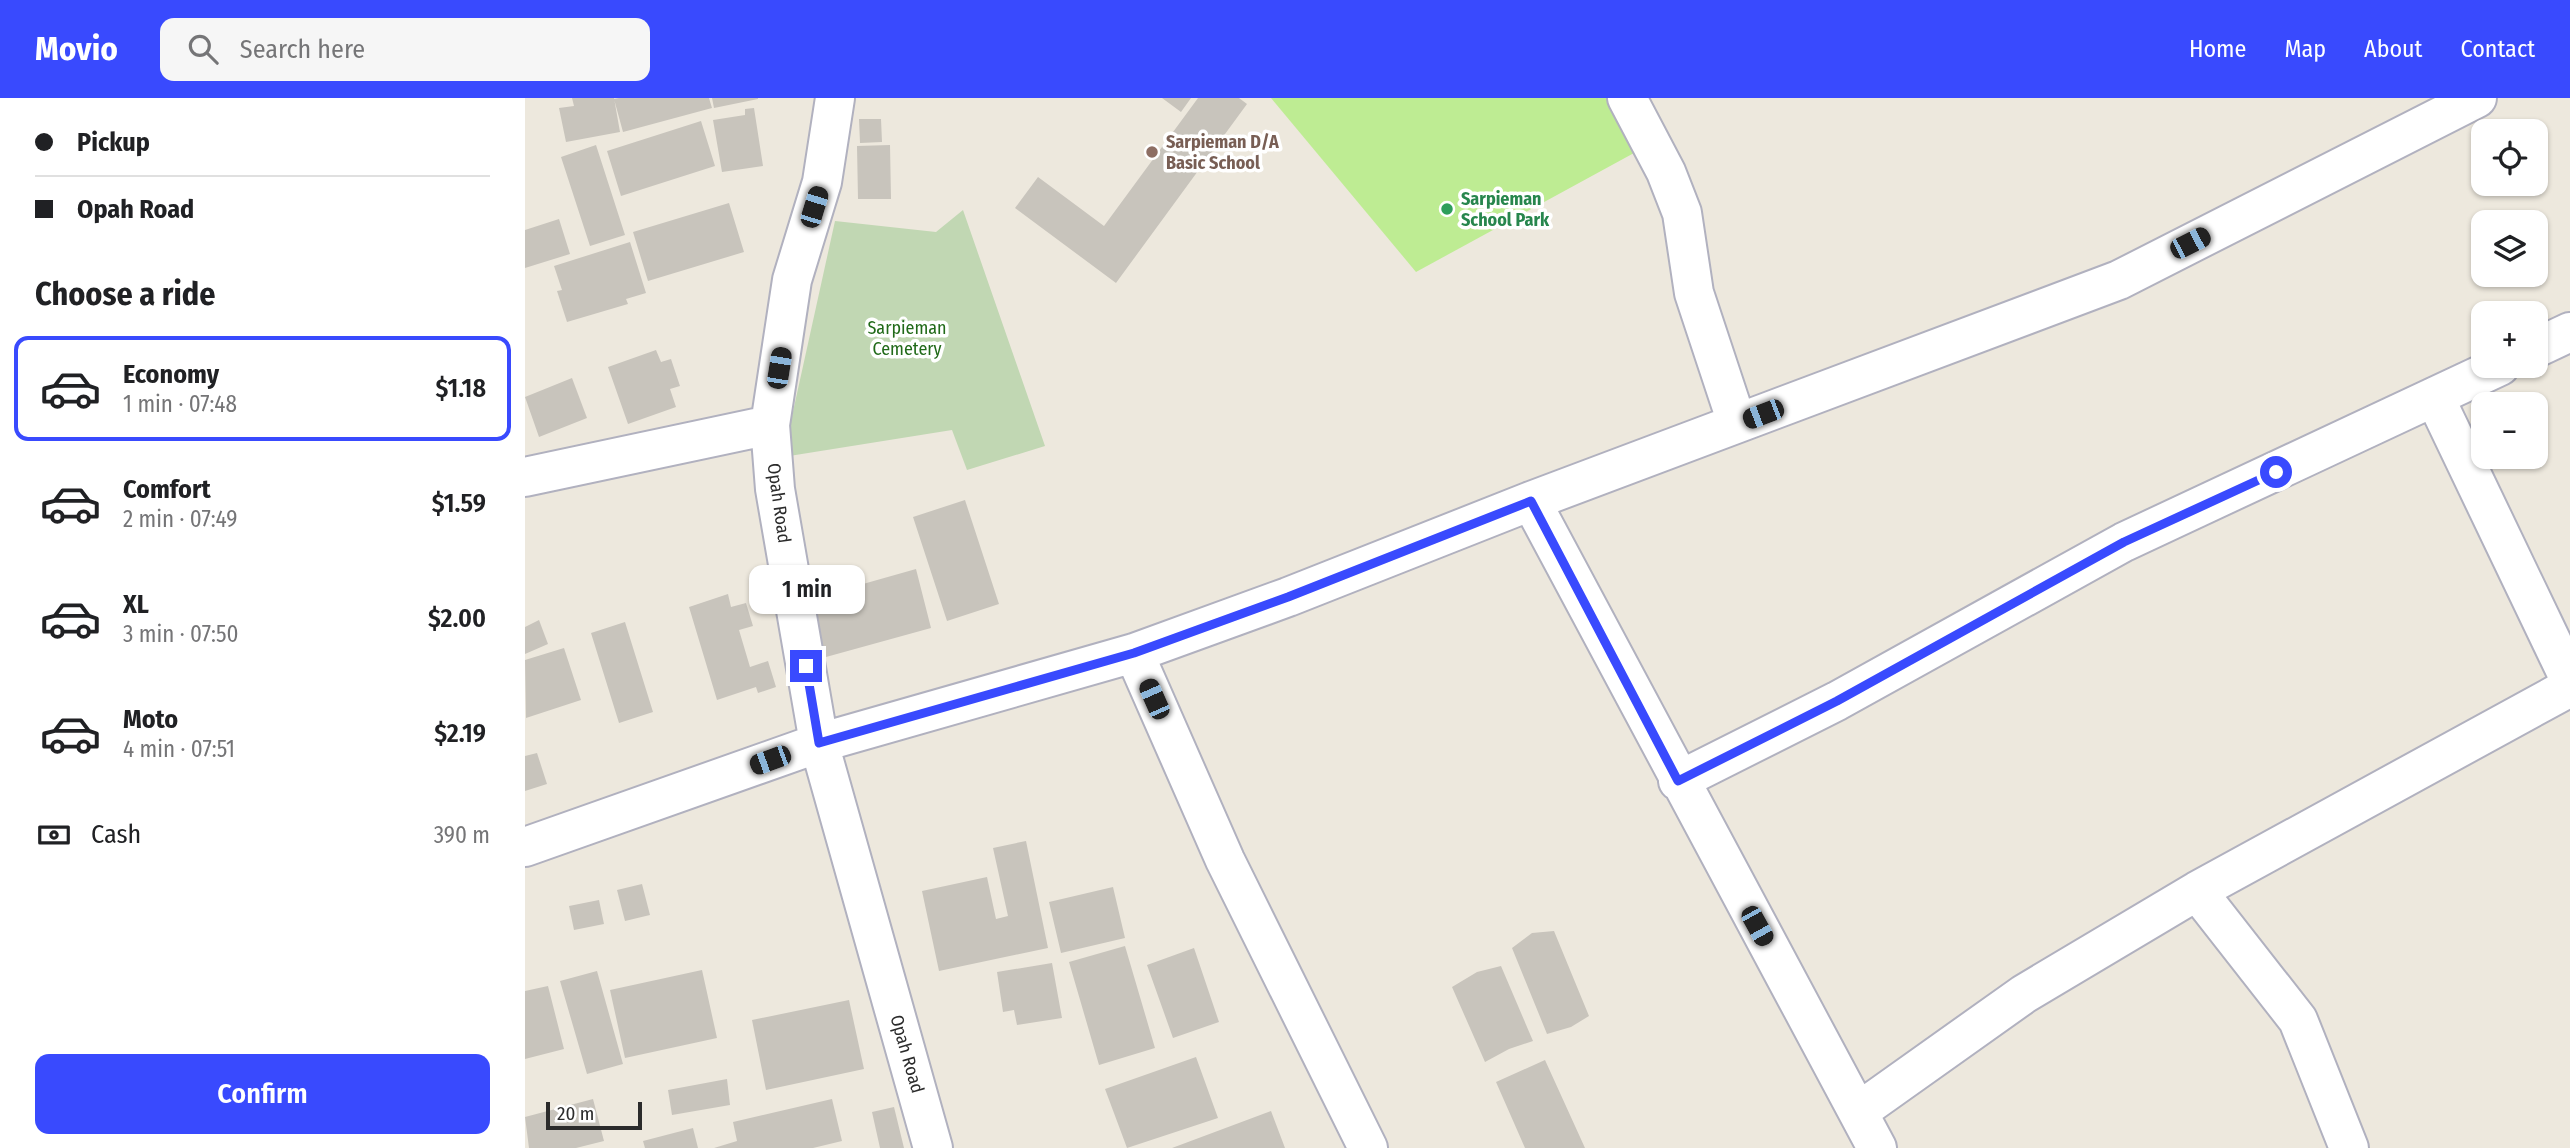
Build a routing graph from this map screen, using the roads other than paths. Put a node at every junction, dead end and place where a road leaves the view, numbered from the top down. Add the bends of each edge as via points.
1 (1627, 98) edge
2 (2477, 98) edge
3 (844, 99) edge
4 (2570, 332) edge
5 (2548, 342) edge
6 (2476, 378) edge
7 (2435, 398) junction
8 (1737, 423) junction
9 (771, 425) junction
10 (525, 477) edge
11 (1531, 501) junction
12 (1134, 653) junction
13 (2570, 680) edge
14 (2570, 687) edge
15 (819, 743) junction
16 (1678, 781) junction
17 (525, 848) edge
18 (2197, 891) junction
19 (1858, 1112) junction
20 (933, 1148) edge
21 (1368, 1148) edge
22 (1877, 1148) edge
23 (2349, 1148) edge

1 - 8 street via 1666,172 1682,214 1694,293
2 - 8 street via 2119,280
3 - 9 street, Opah Road via 792,281
4 - 5 street
6 - 7 street
7 - 13 street
7 - 16 street via 2124,542 1837,701
8 - 11 street
9 - 10 street
9 - 15 street, Opah Road via 775,489
11 - 12 street
11 - 16 street
12 - 15 street
12 - 21 street via 1225,860
14 - 18 street
15 - 17 street
15 - 20 street, Opah Road
16 - 19 street
18 - 19 street via 2024,994
18 - 23 street via 2298,1020
19 - 22 street

